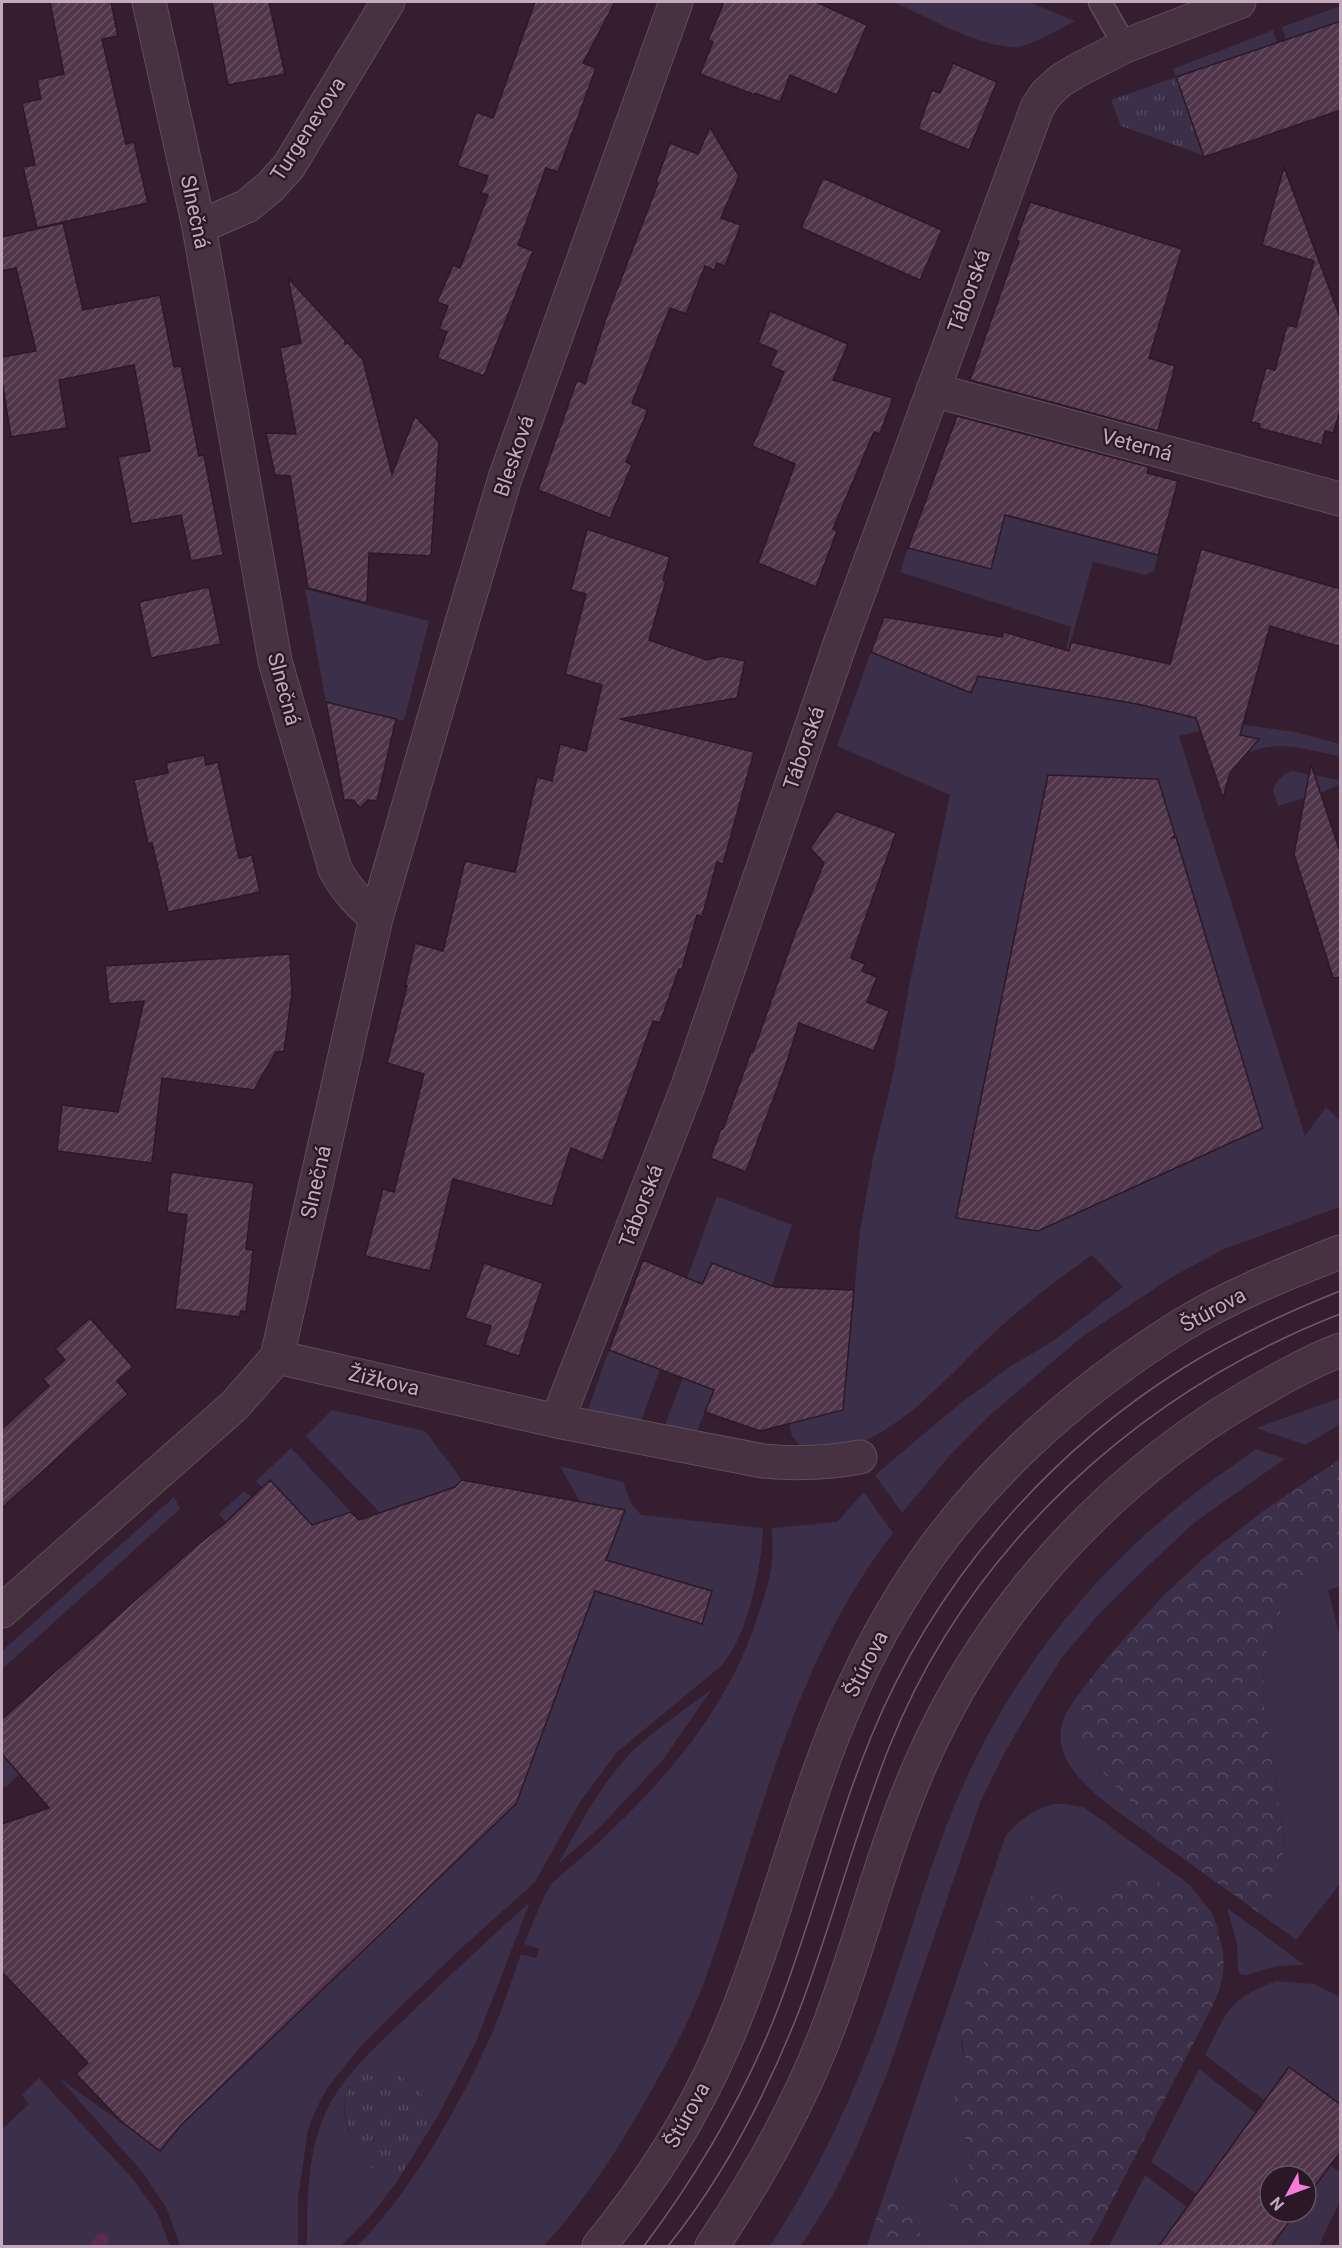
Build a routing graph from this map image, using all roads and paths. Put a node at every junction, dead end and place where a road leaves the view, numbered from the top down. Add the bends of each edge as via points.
1 (149, 2) edge
2 (388, 2) edge
3 (676, 2) edge
4 (1100, 2) edge
5 (1239, 2) edge
6 (1125, 46) junction
7 (199, 227) junction
8 (933, 390) junction
9 (1341, 499) edge
10 (376, 918) junction
11 (1341, 1252) edge
12 (1341, 1350) edge
13 (277, 1357) junction
14 (557, 1421) junction
15 (860, 1458) dead end
16 (2, 1611) edge
17 (599, 2247) edge
18 (712, 2247) edge

1 - 7 street, Slnečná
2 - 7 street, Turgenevova via 289,166 247,206
3 - 10 street, Blesková via 505,478
4 - 6 lane
5 - 6 street, Táborská
6 - 8 street, Táborská via 1060,81 1036,108
7 - 10 street, Slnečná via 275,661 335,869 355,900
8 - 9 street, Veterná
8 - 14 street, Táborská via 841,641 688,1086
10 - 13 street, Slnečná
11 - 17 street, Štúrova via 1228,1300 1183,1324 1123,1366 1016,1454 933,1552 877,1639 845,1705 722,2051 662,2162
12 - 18 street via 1283,1376 1230,1408 1139,1473 1060,1549 987,1642 960,1683 920,1766 847,1978 806,2081 774,2146
13 - 14 street, Žižkova
13 - 16 street via 234,1406
14 - 15 street, Žižkova via 763,1461

